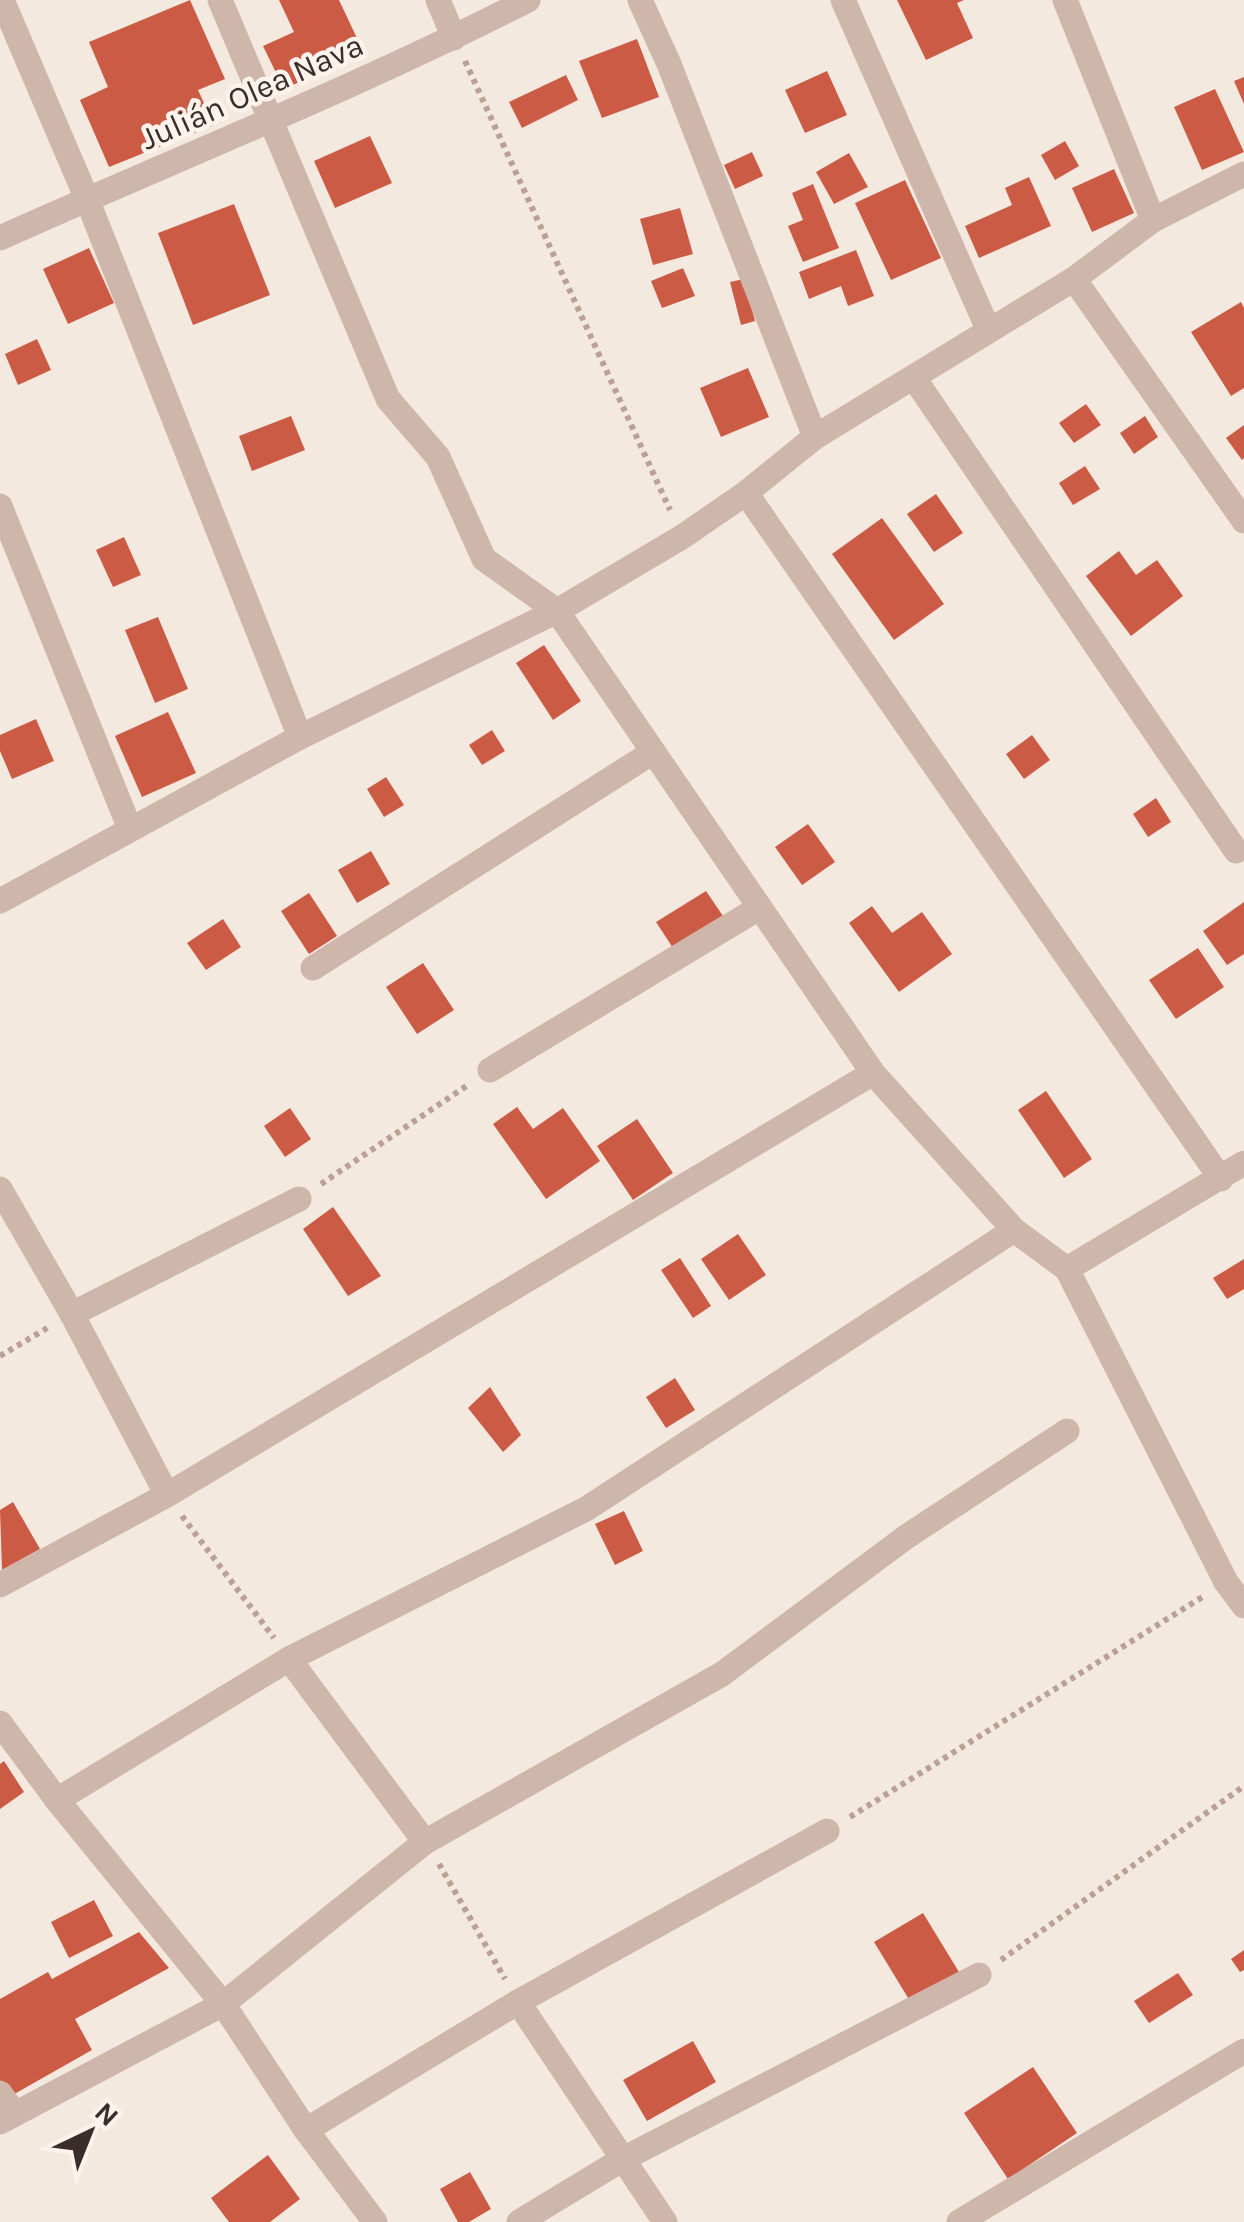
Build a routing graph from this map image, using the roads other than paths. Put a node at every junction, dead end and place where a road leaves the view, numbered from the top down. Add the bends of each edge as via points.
1 (2, 0) edge
2 (220, 0) edge
3 (438, 0) edge
4 (528, 0) edge
5 (640, 0) edge
6 (843, 0) edge
7 (1064, 0) edge
8 (454, 38) junction
9 (271, 122) junction
10 (1244, 174) edge
11 (86, 199) junction
12 (1153, 220) junction
13 (0, 238) edge
14 (1074, 279) junction
15 (988, 328) junction
16 (914, 378) junction
17 (815, 436) junction
18 (746, 492) junction
19 (0, 506) edge
20 (1244, 521) edge
21 (558, 611) junction
22 (300, 736) junction
23 (653, 752) junction
24 (130, 829) junction
25 (1236, 851) dead end
26 (0, 900) edge
27 (759, 908) junction
28 (312, 968) dead end
29 (490, 1070) road end
30 (873, 1073) junction
31 (1244, 1163) edge
32 (1221, 1179) junction
33 (0, 1190) edge
34 (299, 1199) road end
35 (1014, 1230) junction
36 (1067, 1269) junction
37 (72, 1314) junction
38 (1067, 1431) dead end
39 (166, 1495) junction
40 (0, 1584) edge
41 (1244, 1606) edge
42 (289, 1659) junction
43 (2, 1729) edge
44 (56, 1800) junction
45 (827, 1831) road end
46 (426, 1842) junction
47 (980, 1975) road end
48 (518, 2002) junction
49 (223, 2004) junction
50 (1244, 2051) edge
51 (0, 2092) edge
52 (8, 2118) edge
53 (306, 2130) junction
54 (623, 2159) junction
55 (376, 2222) edge
56 (519, 2222) edge
57 (664, 2222) edge
58 (959, 2222) edge

1 - 11 street
2 - 9 street
3 - 8 street
4 - 8 street, Julián Olea Nava
5 - 17 street
6 - 15 street
7 - 12 street
8 - 9 street, Julián Olea Nava
9 - 11 street, Julián Olea Nava
9 - 21 street via 388,400 438,457 484,558
10 - 12 street
11 - 13 street, Julián Olea Nava
11 - 22 street
12 - 14 street
14 - 15 street
14 - 20 street
15 - 16 street
16 - 17 street
16 - 25 street
17 - 18 street
18 - 21 street
18 - 32 street
19 - 24 street
21 - 22 street
21 - 23 street
22 - 24 street
23 - 27 street
23 - 28 street
24 - 26 street
27 - 29 street
27 - 30 street
30 - 35 street
30 - 39 street
31 - 32 street
32 - 36 street
33 - 37 street
34 - 37 street
35 - 36 street
35 - 42 street via 586,1509
36 - 41 street
37 - 39 street
38 - 46 street via 906,1537 722,1674
39 - 40 street
42 - 44 street
42 - 46 street
43 - 44 street
44 - 49 street
45 - 48 street
46 - 49 street
47 - 54 street
48 - 53 street
48 - 54 street
49 - 52 street
49 - 53 street
50 - 58 street
51 - 52 street
53 - 55 street
54 - 56 street
54 - 57 street

